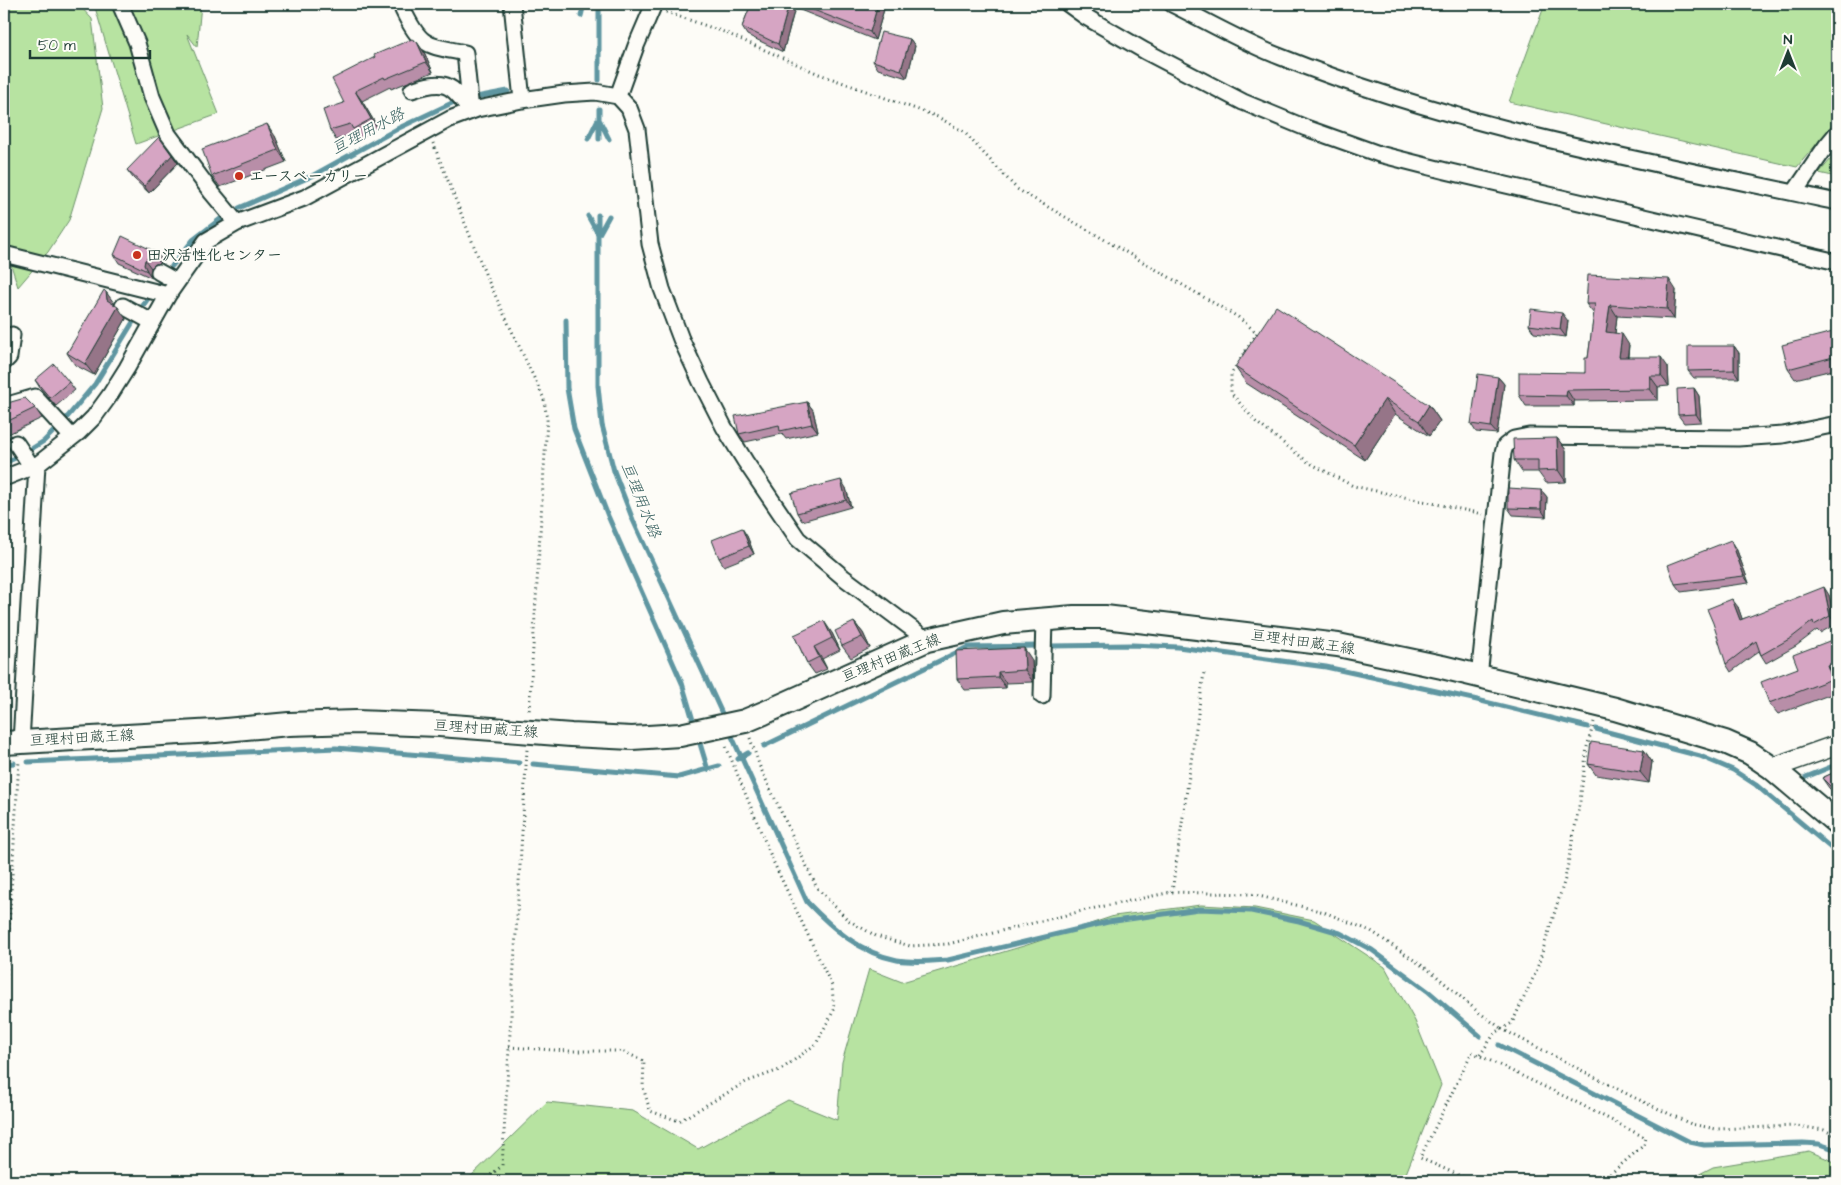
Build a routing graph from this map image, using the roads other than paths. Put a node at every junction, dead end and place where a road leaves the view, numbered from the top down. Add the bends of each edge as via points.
1 (120, 4) edge
2 (512, 4) edge
3 (1068, 4) edge
4 (1172, 4) edge
5 (654, 5) edge
6 (403, 10) dead end
7 (412, 90) dead end
8 (618, 96) junction
9 (522, 100) junction
10 (471, 112) junction
11 (1837, 134) edge
12 (1794, 192) junction
13 (1837, 202) edge
14 (237, 223) junction
15 (4, 254) edge
16 (1837, 262) edge
17 (159, 272) dead end
18 (177, 282) junction
19 (168, 295) junction
20 (123, 306) dead end
21 (152, 322) junction
22 (12, 335) dead end
23 (4, 362) edge
24 (4, 406) edge
25 (1837, 424) edge
26 (72, 437) junction
27 (16, 443) dead end
28 (34, 466) junction
29 (4, 478) edge
30 (1044, 618) junction
31 (927, 640) junction
32 (1479, 677) junction
33 (1042, 696) dead end
34 (12, 742) edge
35 (1837, 744) edge
36 (1772, 768) junction
37 (1837, 823) edge

1 - 14 street via 168,134
2 - 9 street
3 - 16 street via 1145,51 1243,102 1379,154
4 - 12 street via 1279,57 1403,101 1552,140
5 - 8 street
6 - 10 street via 413,32 429,45 465,53
7 - 10 street via 430,84 444,85 457,91
8 - 9 street via 595,92
8 - 31 street via 629,108 637,129 650,244 662,289 681,339 724,427 798,539
9 - 10 street
10 - 14 street via 428,130 304,198
11 - 12 street
12 - 13 street
14 - 18 street via 206,241
15 - 19 street
17 - 18 street
18 - 19 street
19 - 21 street
20 - 21 street
21 - 26 street via 110,394 94,416
22 - 23 street via 9,357
24 - 26 street via 35,397
25 - 32 street via 1783,435 1738,438 1529,436 1514,439 1505,446 1503,453
26 - 28 street
27 - 28 street
28 - 29 street
28 - 34 street
30 - 31 main road, 亘理村田蔵王線 via 1002,622
30 - 32 main road, 亘理村田蔵王線 via 1105,618 1338,645
30 - 33 street
31 - 34 main road, 亘理村田蔵王線 via 773,710 744,721 680,735 632,738 356,722
32 - 36 main road, 亘理村田蔵王線 via 1725,742
35 - 36 street
36 - 37 main road, 亘理村田蔵王線

